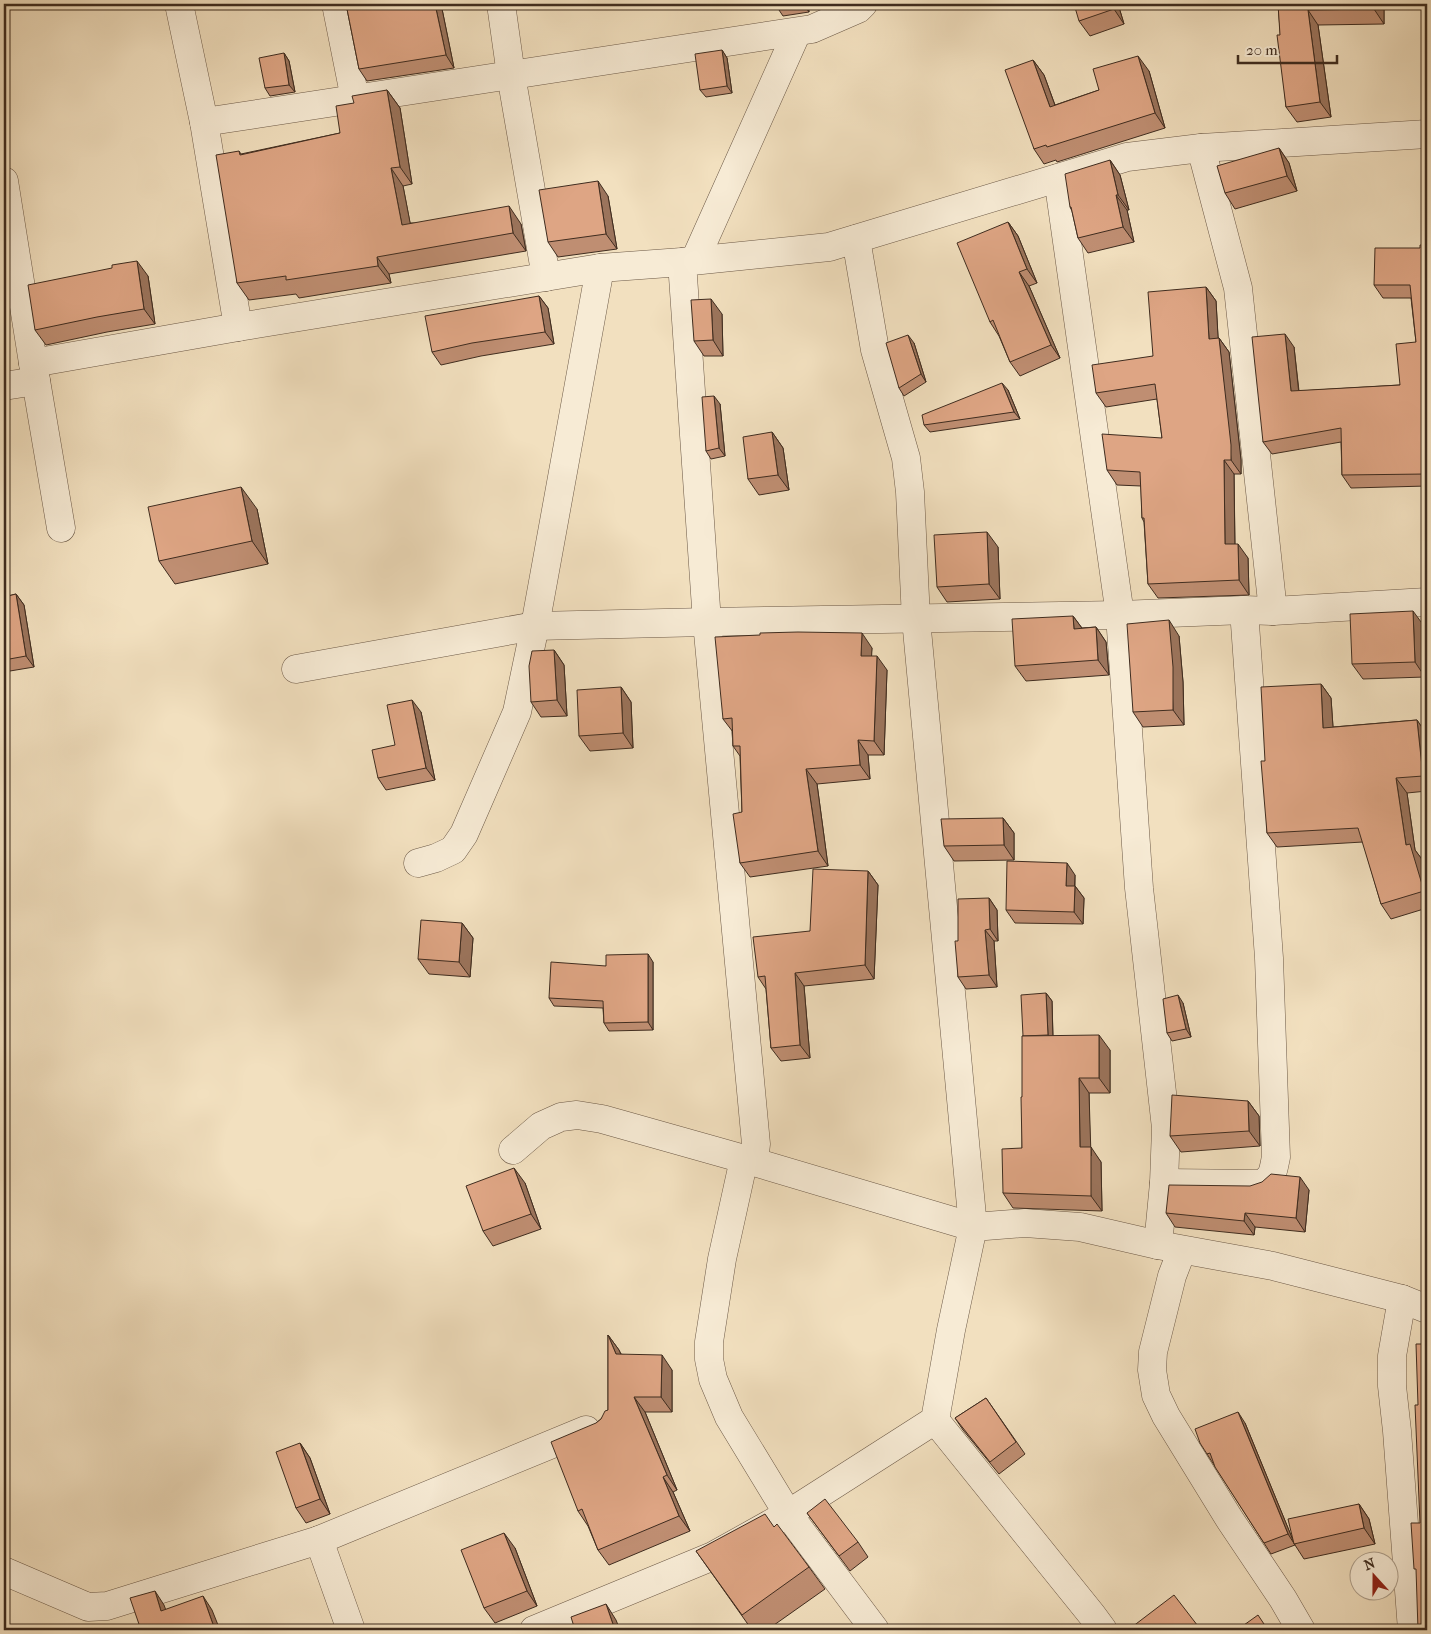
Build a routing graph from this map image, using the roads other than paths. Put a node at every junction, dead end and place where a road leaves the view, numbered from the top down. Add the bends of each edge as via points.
1 (179, 4) edge
2 (336, 4) edge
3 (501, 4) edge
4 (864, 4) edge
5 (797, 32) junction
6 (511, 75) junction
7 (355, 99) junction
8 (204, 122) junction
9 (1427, 134) edge
10 (1201, 148) junction
11 (1058, 178) junction
12 (4, 181) edge
13 (856, 239) junction
14 (689, 261) junction
15 (600, 268) junction
16 (546, 277) junction
17 (238, 327) junction
18 (34, 372) junction
19 (4, 386) edge
20 (61, 528) dead end
21 (1427, 602) edge
22 (1244, 610) junction
23 (1273, 611) junction
24 (1120, 615) junction
25 (916, 619) junction
26 (707, 622) junction
27 (535, 626) junction
28 (296, 669) dead end
29 (418, 863) dead end
30 (513, 1150) dead end
31 (749, 1160) junction
32 (1164, 1183) junction
33 (973, 1227) junction
34 (1170, 1248) junction
35 (1402, 1299) junction
36 (1427, 1309) edge
37 (935, 1420) junction
38 (600, 1424) edge
39 (788, 1514) junction
40 (319, 1540) junction
41 (4, 1571) edge
42 (351, 1630) edge
43 (534, 1630) edge
44 (875, 1630) edge
45 (1102, 1630) edge
46 (1301, 1630) edge
47 (1412, 1630) edge

1 - 8 street
2 - 7 street
3 - 6 street
4 - 5 street via 812,30
5 - 6 street
5 - 14 street
6 - 7 street
6 - 16 street
7 - 8 street
8 - 17 street
9 - 10 street
10 - 11 street via 1127,157
10 - 23 street via 1238,288
11 - 13 street
11 - 24 street
12 - 18 street
13 - 14 street via 829,247
13 - 25 street via 875,350 906,458 913,528
14 - 15 street
14 - 26 street
15 - 16 street
15 - 27 street
16 - 17 street
17 - 18 street
18 - 19 street
18 - 20 street
21 - 23 street
22 - 23 street
22 - 24 street
22 - 32 street via 1269,958 1276,1156 1273,1173 1268,1181 1260,1184
24 - 25 street
24 - 32 street via 1139,888 1166,1128
25 - 26 street
25 - 33 street
26 - 27 street
26 - 31 street via 756,1144
27 - 28 street
27 - 29 street via 517,712 464,834 453,850
30 - 31 street via 541,1126 577,1115
31 - 33 street
31 - 39 street via 722,1259 709,1359 712,1379 729,1417
32 - 34 street
33 - 34 street via 1025,1223 1080,1227
33 - 37 street
34 - 35 street via 1273,1266
34 - 46 street via 1172,1276 1153,1352 1156,1394 1166,1416
35 - 36 street
35 - 47 street via 1392,1356 1392,1386
37 - 39 street
37 - 45 street
38 - 40 street
39 - 43 street via 713,1556
39 - 44 street
40 - 41 street via 107,1606 88,1607
40 - 42 street

